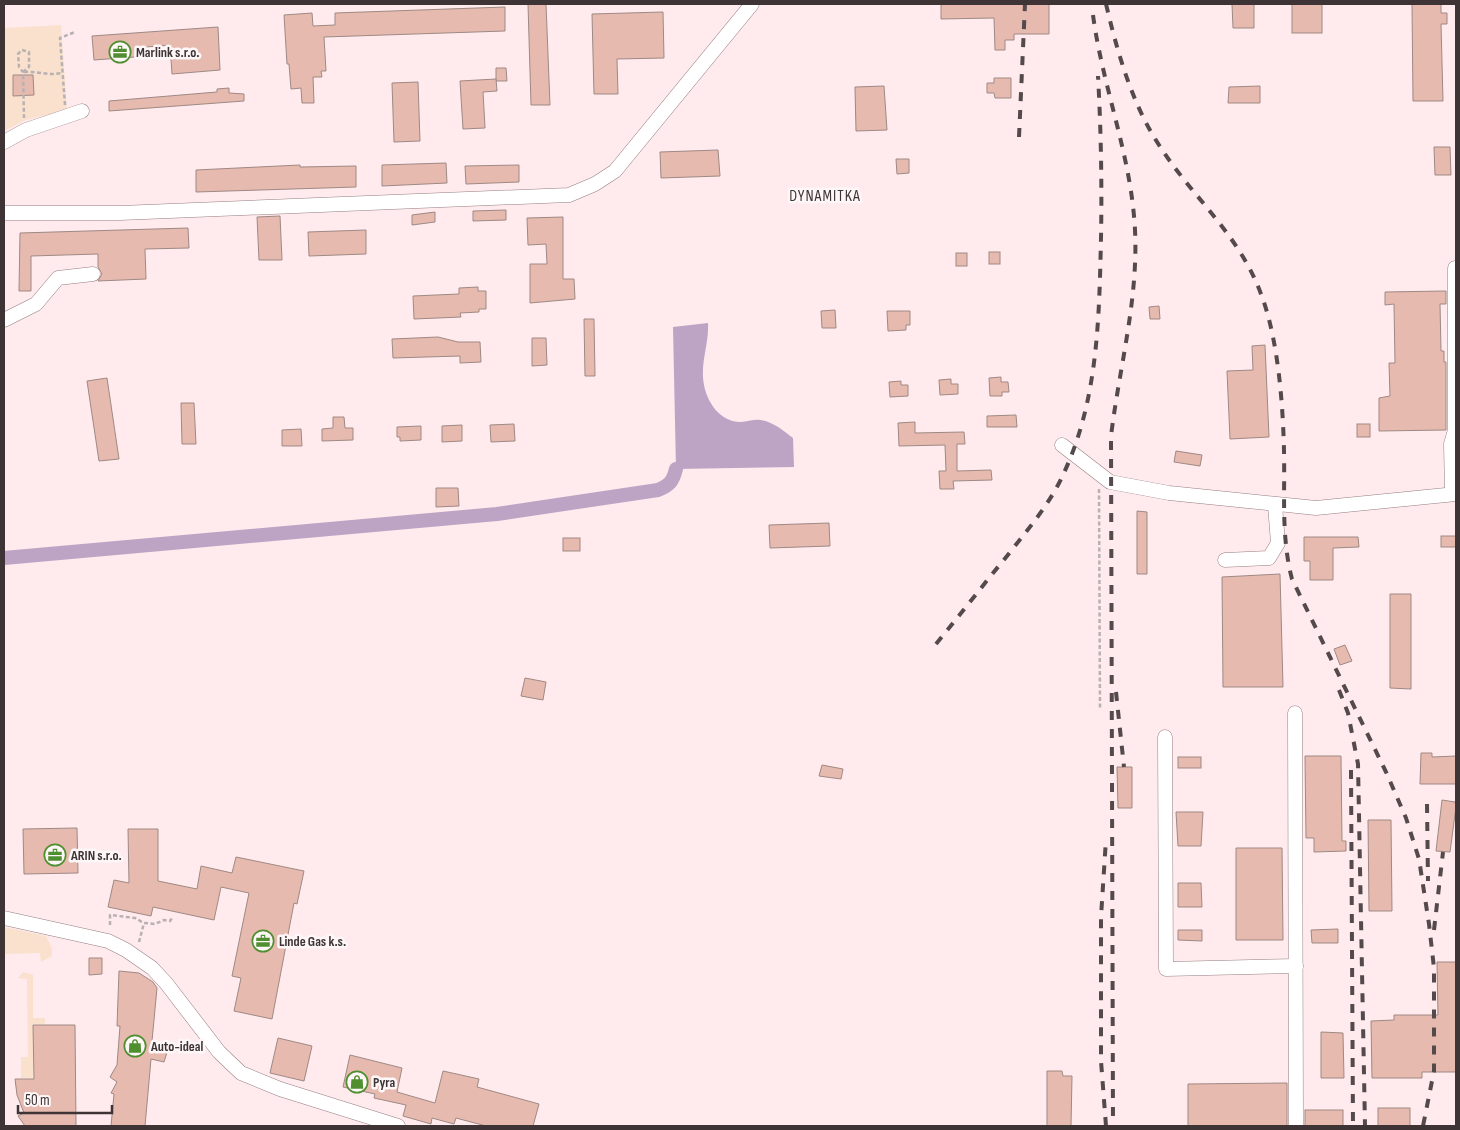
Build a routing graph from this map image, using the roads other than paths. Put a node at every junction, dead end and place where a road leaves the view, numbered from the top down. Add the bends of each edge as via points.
1 (752, 4) edge
2 (82, 111) dead end
3 (4, 142) edge
4 (4, 213) edge
5 (1455, 268) dead end
6 (93, 274) dead end
7 (4, 320) edge
8 (1062, 445) dead end
9 (1454, 494) edge
10 (1275, 505) junction
11 (1225, 560) dead end
12 (1295, 713) dead end
13 (1165, 737) dead end
14 (4, 918) edge
15 (1296, 966) junction
16 (397, 1126) edge
17 (1296, 1126) edge

1 - 4 street via 615,172 569,195 130,212
2 - 3 street via 26,130
5 - 9 street via 1455,430 1451,444
6 - 7 street via 58,278 36,304
8 - 10 street via 1110,482 1169,493
9 - 10 street via 1316,508
10 - 11 street via 1278,543 1269,558
12 - 15 street
13 - 15 street via 1166,969
14 - 16 street via 108,941 126,950 152,968 219,1052 241,1073 280,1089
15 - 17 street

